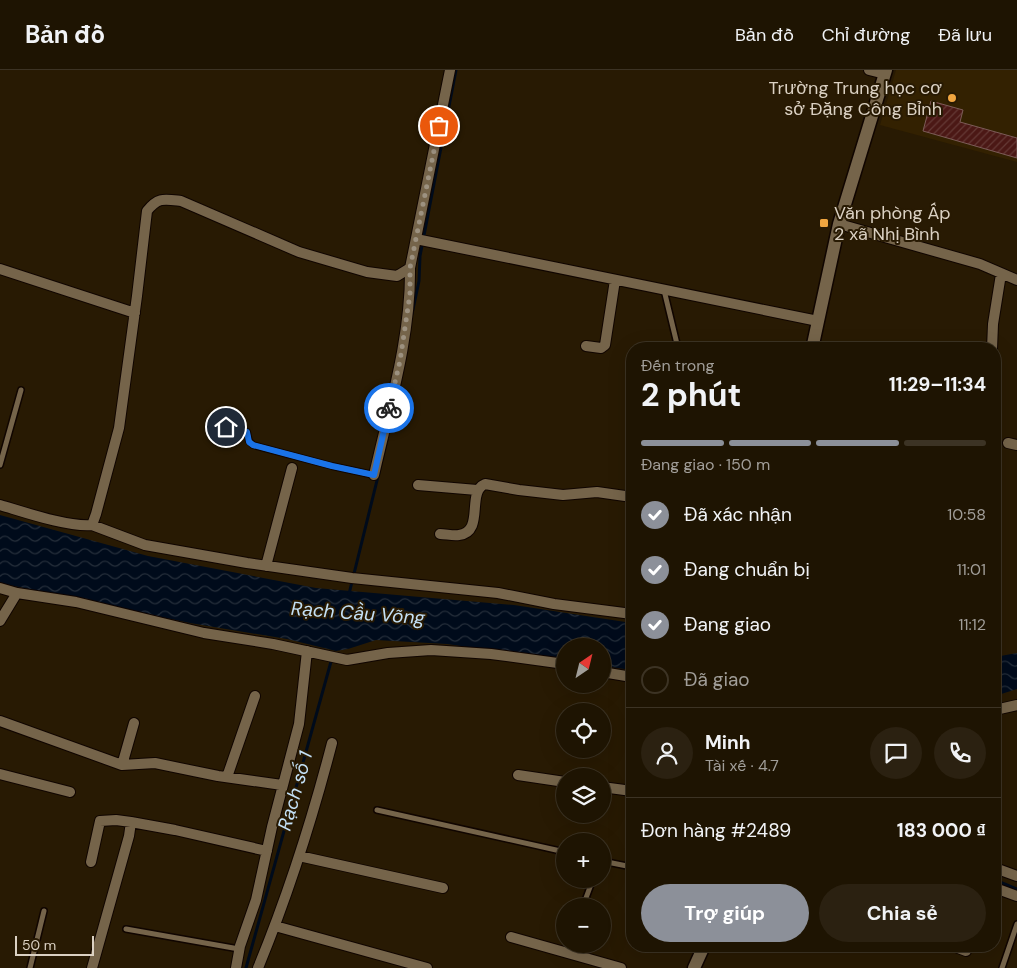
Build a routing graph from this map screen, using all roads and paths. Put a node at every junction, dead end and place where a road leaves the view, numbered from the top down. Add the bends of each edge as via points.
1 (450, 70) edge
2 (869, 70) edge
3 (886, 72) edge
4 (839, 224) junction
5 (417, 239) junction
6 (410, 268) junction
7 (0, 269) edge
8 (1001, 274) junction
9 (615, 280) junction
10 (1017, 280) edge
11 (663, 290) junction
12 (135, 313) junction
13 (818, 321) junction
14 (676, 342) edge
15 (814, 342) edge
16 (992, 342) edge
17 (586, 346) dead end
18 (21, 390) dead end
19 (226, 427) dead end
20 (0, 465) edge
21 (292, 468) dead end
22 (374, 475) joint
23 (418, 485) dead end
24 (477, 490) junction
25 (626, 496) edge
26 (0, 505) edge
27 (92, 525) junction
28 (440, 534) dead end
29 (266, 566) junction
30 (1, 589) edge
31 (17, 593) junction
32 (626, 613) edge
33 (0, 621) edge
34 (307, 651) junction
35 (556, 663) edge
36 (611, 674) edge
37 (626, 676) edge
38 (255, 696) dead end
39 (1017, 705) edge
40 (1001, 709) edge
41 (0, 721) edge
42 (134, 723) dead end
43 (332, 743) dead end
44 (122, 765) junction
45 (0, 774) edge
46 (518, 775) dead end
47 (227, 777) junction
48 (556, 781) edge
49 (282, 785) junction
50 (611, 788) edge
51 (626, 790) edge
52 (70, 792) dead end
53 (377, 810) dead end
54 (131, 822) junction
55 (556, 850) edge
56 (266, 851) junction
57 (299, 856) junction
58 (91, 862) dead end
59 (611, 863) edge
60 (626, 866) edge
61 (1001, 870) edge
62 (1017, 876) edge
63 (443, 888) dead end
64 (1001, 890) edge
65 (1017, 896) edge
66 (44, 911) dead end
67 (1017, 924) edge
68 (275, 926) junction
69 (126, 929) dead end
70 (511, 937) dead end
71 (240, 950) junction
72 (701, 952) edge
73 (30, 968) edge
74 (92, 968) edge
75 (236, 968) edge
76 (258, 968) edge
77 (427, 968) edge
78 (621, 968) edge
79 (694, 968) edge
80 (1002, 968) edge

1 - 5 street
2 - 3 street
3 - 4 street
4 - 8 street via 980,264
4 - 13 street
5 - 6 street
5 - 9 street
6 - 12 street via 397,276 367,272 299,252 181,201 165,199 154,202 146,211
6 - 22 street via 410,294 400,361
7 - 12 street
8 - 10 street
8 - 16 street
9 - 11 street
9 - 17 street via 605,345 601,348
11 - 13 street
11 - 14 lane
12 - 27 street via 118,428
13 - 15 street
18 - 20 lane
19 - 22 lane via 247,432 253,445
21 - 29 street
23 - 24 street
24 - 25 street via 485,484 563,495 597,492
24 - 28 street via 470,529 461,535
26 - 27 street via 64,522
27 - 29 street via 146,545
29 - 32 street via 356,579 498,593
30 - 31 street
31 - 33 street
31 - 34 street via 76,602 204,633
34 - 35 street via 347,660 431,650
34 - 49 street via 299,724
36 - 37 street
38 - 47 street
39 - 40 street
41 - 44 street
42 - 44 street
43 - 57 street
44 - 47 street via 155,763
45 - 52 street
46 - 48 street
47 - 49 street
49 - 56 street
50 - 51 street
53 - 55 lane
54 - 56 street
54 - 58 street via 100,822
54 - 74 street
56 - 71 street via 256,900
57 - 63 street
57 - 68 street
59 - 60 lane
61 - 62 street
64 - 65 street
66 - 73 lane
67 - 80 lane
68 - 76 street
68 - 77 street
69 - 71 lane
70 - 78 street
71 - 75 street
72 - 79 street

